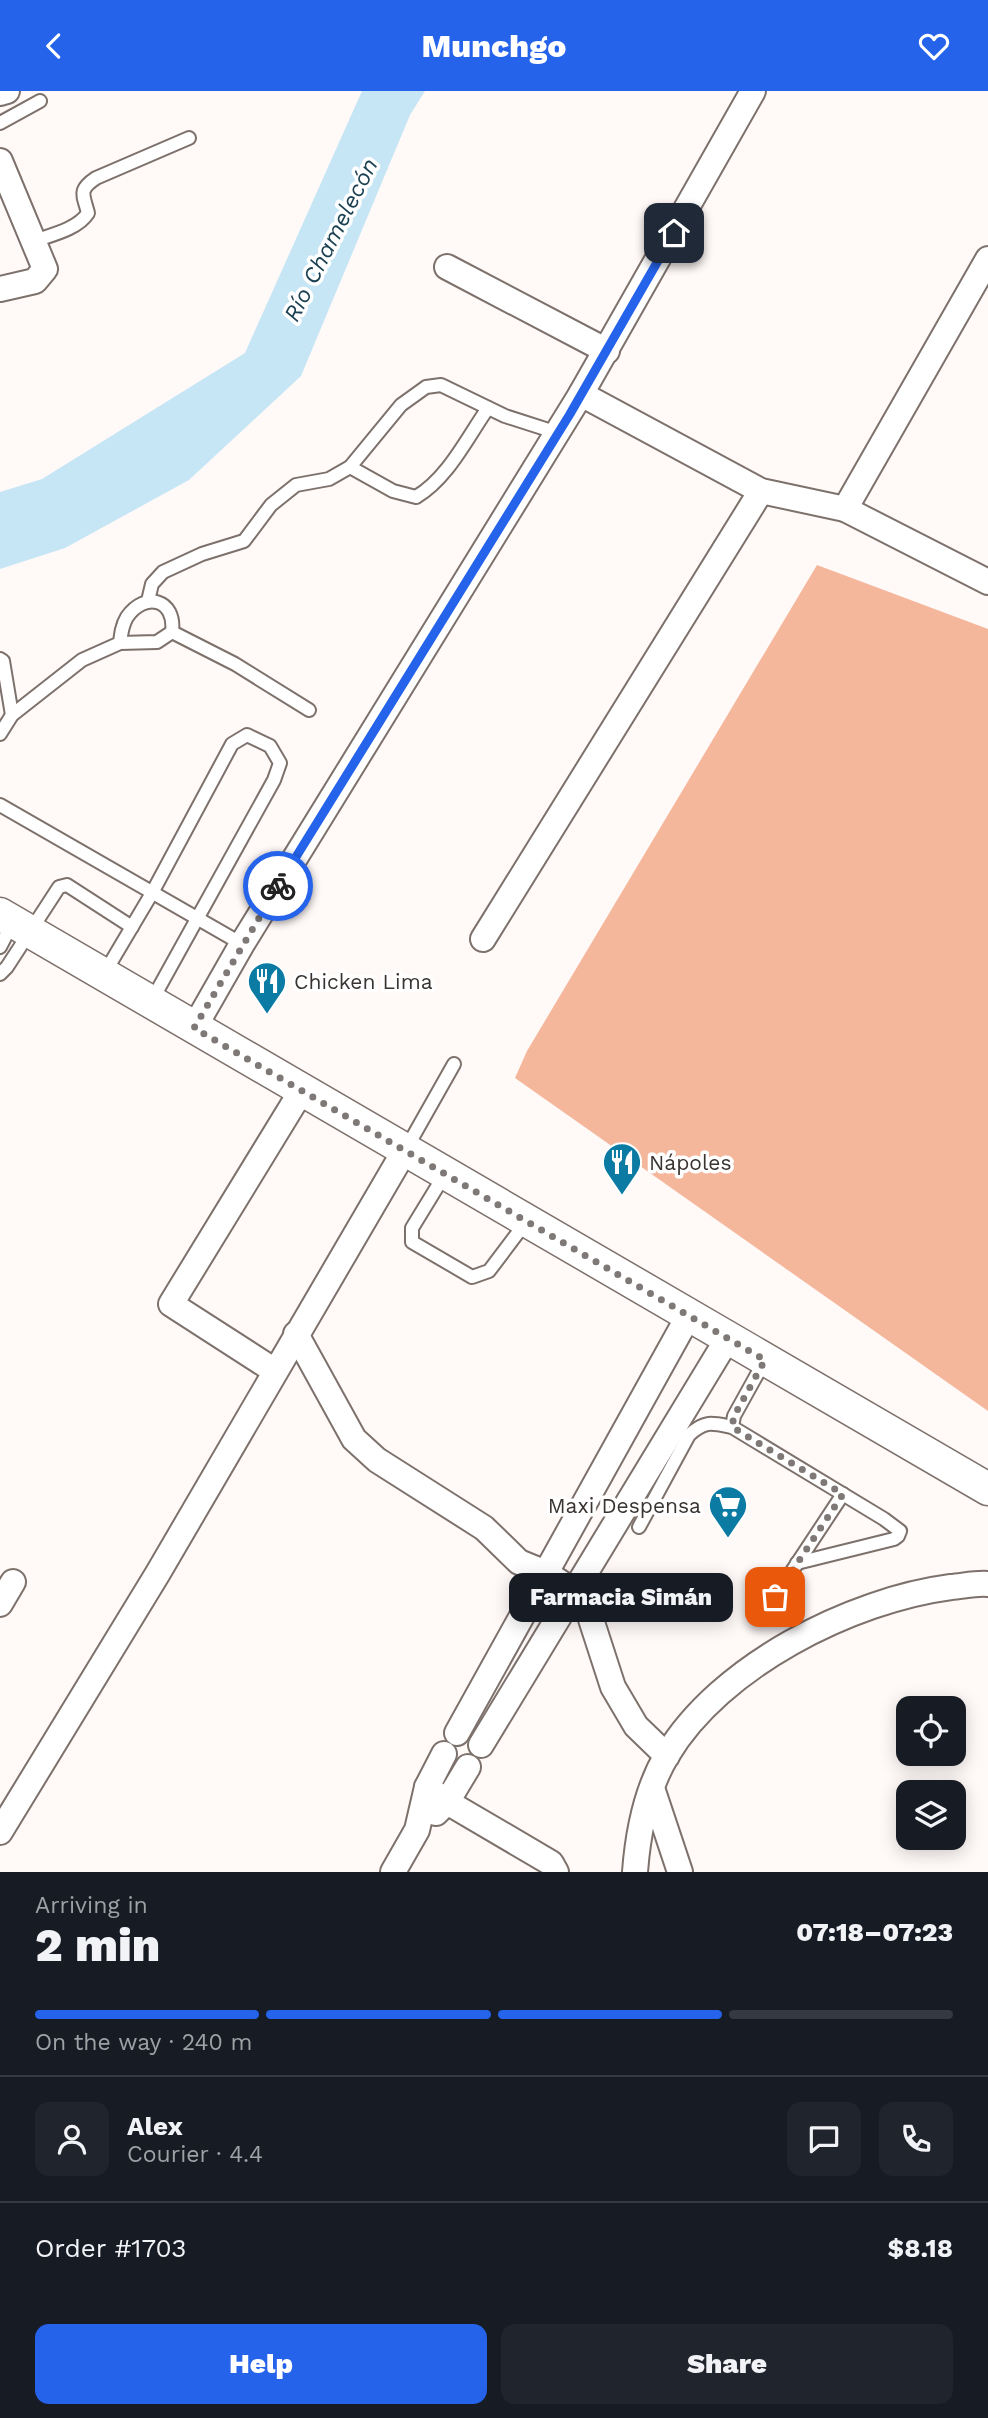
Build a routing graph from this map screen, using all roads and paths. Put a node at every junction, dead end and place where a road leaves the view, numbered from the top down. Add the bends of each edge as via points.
1 (7, 91) edge
2 (753, 91) edge
3 (0, 93) edge
4 (40, 101) dead end
5 (0, 123) edge
6 (189, 138) dead end
7 (0, 161) edge
8 (34, 241) junction
9 (988, 260) edge
10 (447, 267) dead end
11 (0, 289) edge
12 (607, 351) junction
13 (581, 394) junction
14 (488, 408) junction
15 (558, 433) junction
16 (350, 467) junction
17 (761, 491) junction
18 (845, 509) junction
19 (988, 582) edge
20 (148, 601) junction
21 (172, 632) junction
22 (120, 643) junction
23 (0, 659) edge
24 (309, 710) dead end
25 (12, 715) junction
26 (0, 734) edge
27 (0, 805) edge
28 (152, 893) junction
29 (197, 918) junction
30 (132, 927) junction
31 (11, 928) edge
32 (483, 939) dead end
33 (242, 944) junction
34 (0, 974) edge
35 (103, 975) junction
36 (151, 1002) junction
37 (194, 1028) junction
38 (454, 1064) dead end
39 (302, 1090) junction
40 (405, 1150) junction
41 (445, 1173) junction
42 (527, 1221) junction
43 (689, 1315) junction
44 (296, 1334) junction
45 (728, 1338) junction
46 (765, 1360) junction
47 (275, 1371) junction
48 (732, 1427) junction
49 (622, 1436) junction
50 (656, 1456) junction
51 (988, 1489) edge
52 (843, 1494) junction
53 (639, 1527) dead end
54 (797, 1563) junction
55 (546, 1573) junction
56 (987, 1581) edge
57 (13, 1582) dead end
58 (575, 1592) junction
59 (775, 1597) dead end
60 (0, 1604) edge
61 (484, 1685) junction
62 (509, 1700) junction
63 (444, 1754) dead end
64 (667, 1756) junction
65 (468, 1767) dead end
66 (427, 1787) junction
67 (652, 1788) junction
68 (447, 1802) junction
69 (417, 1830) junction
70 (0, 1832) edge
71 (393, 1872) edge
72 (556, 1872) edge
73 (635, 1872) edge
74 (680, 1872) edge

1 - 3 street
2 - 12 street
4 - 5 lane
6 - 8 lane via 85,185 86,217
7 - 8 street
8 - 11 street via 45,269 35,281
9 - 18 street
10 - 12 street
12 - 13 street
13 - 15 street
13 - 17 street
14 - 15 lane
14 - 16 lane via 441,385 426,387 401,405
14 - 16 lane via 446,470 416,497 393,491
15 - 33 street
16 - 20 lane via 329,479 296,485 271,505 244,541 163,572 152,584
17 - 18 street
17 - 32 street
18 - 19 street
20 - 21 lane via 171,611
20 - 22 lane via 128,615
21 - 22 lane via 157,642
21 - 24 lane
22 - 25 lane via 82,660
23 - 25 lane
25 - 26 lane
27 - 28 lane
28 - 29 lane
28 - 29 lane via 232,744 247,735 270,746 280,763 274,780
28 - 30 lane
29 - 33 lane
29 - 36 lane
30 - 31 lane via 68,885 58,887 41,911
30 - 35 lane
31 - 34 lane via 7,967
31 - 35 street
33 - 37 street
35 - 36 street
36 - 37 street
37 - 39 street
38 - 40 lane
39 - 40 street
39 - 47 street via 171,1304
40 - 41 street
40 - 44 street
41 - 42 street
41 - 42 lane via 412,1229 412,1242 472,1277 489,1271
42 - 43 street
43 - 45 street
43 - 49 street
44 - 47 street
44 - 55 street via 354,1439 377,1460 484,1528 519,1562
45 - 46 street
45 - 50 street
46 - 48 lane
46 - 51 street
47 - 70 street
48 - 52 lane
48 - 53 lane via 699,1425 689,1435
49 - 50 street
49 - 55 street
50 - 58 street
52 - 54 lane
52 - 54 lane via 900,1531 898,1536
54 - 59 lane
55 - 58 street
55 - 61 street
56 - 64 street via 924,1591 854,1612 772,1654 696,1716
57 - 60 street
58 - 62 street
58 - 64 street via 589,1610 614,1687 636,1726
61 - 62 street
61 - 62 street via 461,1725 485,1739
63 - 66 street
64 - 67 street
65 - 68 street
66 - 68 street
66 - 69 street
67 - 73 street via 637,1837
67 - 74 street
68 - 69 street
68 - 72 street via 551,1863
69 - 71 street

